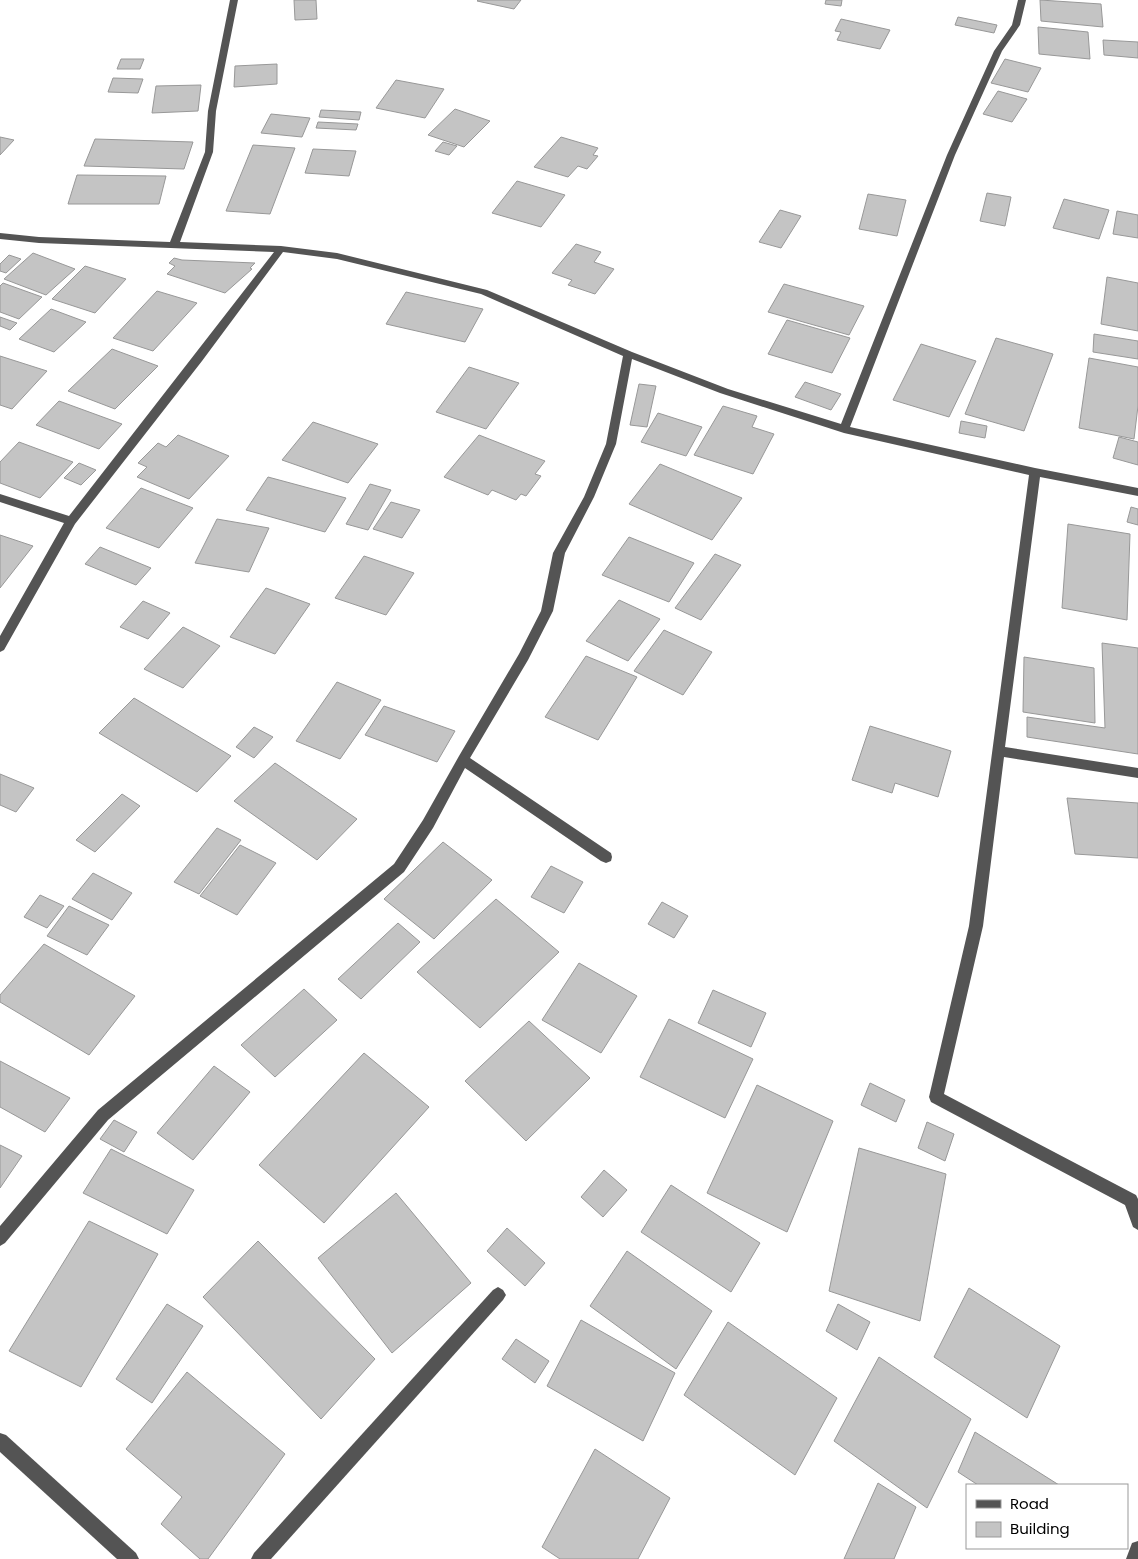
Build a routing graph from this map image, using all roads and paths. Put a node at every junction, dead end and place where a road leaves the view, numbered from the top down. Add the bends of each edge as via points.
1 (234, 0) edge
2 (1022, 0) edge
3 (0, 236) edge
4 (174, 245) junction
5 (281, 249) junction
6 (628, 354) junction
7 (844, 428) junction
8 (1035, 472) junction
9 (1138, 492) edge
10 (0, 498) edge
11 (71, 521) junction
12 (0, 648) edge
13 (1000, 752) junction
14 (463, 760) junction
15 (1138, 773) edge
16 (606, 857) dead end
17 (1138, 1222) edge
18 (0, 1238) edge
19 (498, 1295) dead end
20 (0, 1440) edge
21 (1138, 1549) edge
22 (130, 1559) edge
23 (260, 1559) edge
24 (1135, 1559) edge

1 - 4 street via 212,111 209,152
2 - 7 street via 1016,25 998,51 951,155
3 - 4 street
4 - 5 street
5 - 6 street via 337,256 484,292
5 - 11 street
6 - 7 street via 724,391
6 - 14 street via 611,444 589,497 559,553 548,611
7 - 8 street
8 - 9 street
8 - 13 street
10 - 11 street
11 - 12 street
13 - 15 street
13 - 17 street via 976,926 936,1097 1131,1200
14 - 16 street
14 - 18 street via 428,824 399,868 103,1115
19 - 23 street
20 - 22 street
21 - 24 street

